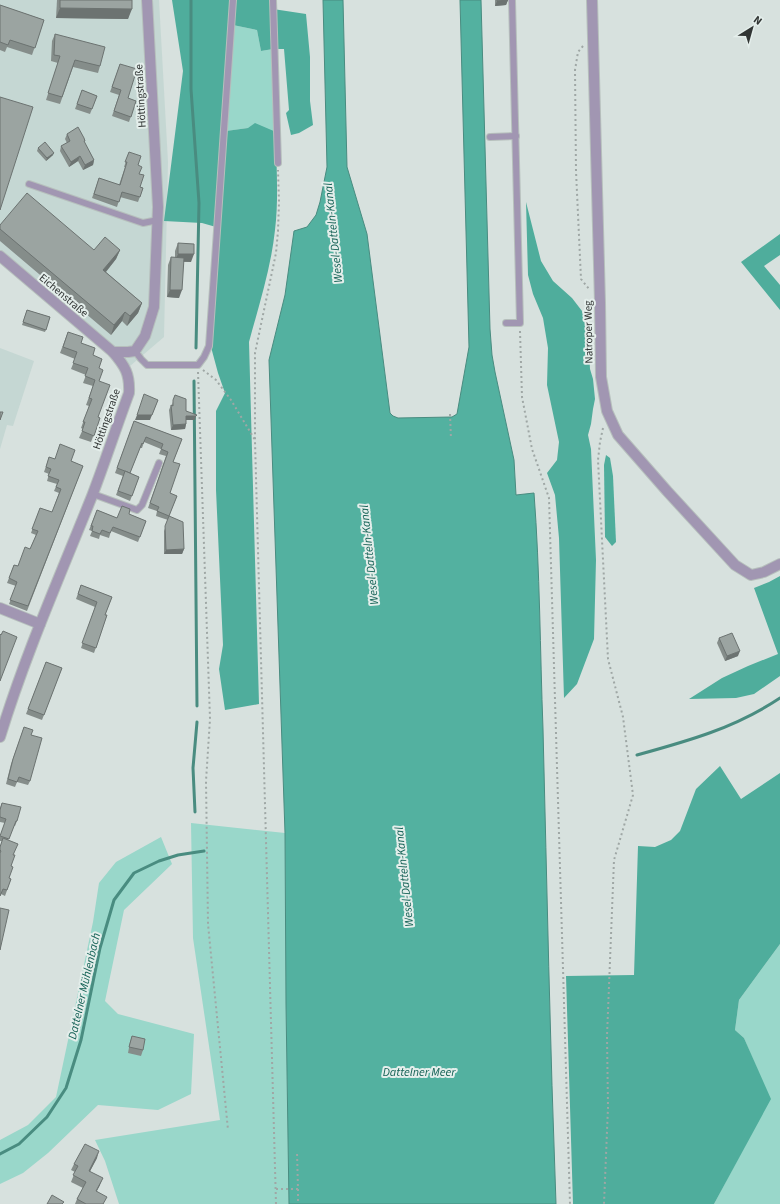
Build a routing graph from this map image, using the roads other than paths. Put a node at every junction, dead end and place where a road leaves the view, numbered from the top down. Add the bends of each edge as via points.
1 (147, 0) edge
2 (233, 0) edge
3 (273, 0) edge
4 (512, 0) edge
5 (592, 0) edge
6 (516, 136) junction
7 (490, 137) dead end
8 (278, 163) road end
9 (29, 184) dead end
10 (158, 220) junction
11 (0, 256) edge
12 (506, 323) dead end
13 (135, 351) junction
14 (113, 352) junction
15 (159, 463) dead end
16 (93, 494) junction
17 (780, 564) edge
18 (0, 608) edge
19 (40, 624) junction
20 (0, 737) edge

1 - 10 street, Höttingstraße
2 - 13 lane via 209,346 198,365 147,365
3 - 8 lane
4 - 6 lane
5 - 17 street, Natroper Weg via 601,377 607,411 618,435 735,565 751,575
6 - 7 lane
6 - 12 lane via 520,323
9 - 10 lane via 143,223
10 - 13 street, Höttingstraße via 154,307 145,336
11 - 14 street, Eichenstraße
13 - 14 street
14 - 16 street, Höttingstraße via 124,365 130,382 129,393
15 - 16 lane via 142,505 137,510
16 - 19 street, Höttingstraße
18 - 19 street
19 - 20 street, Höttingstraße

